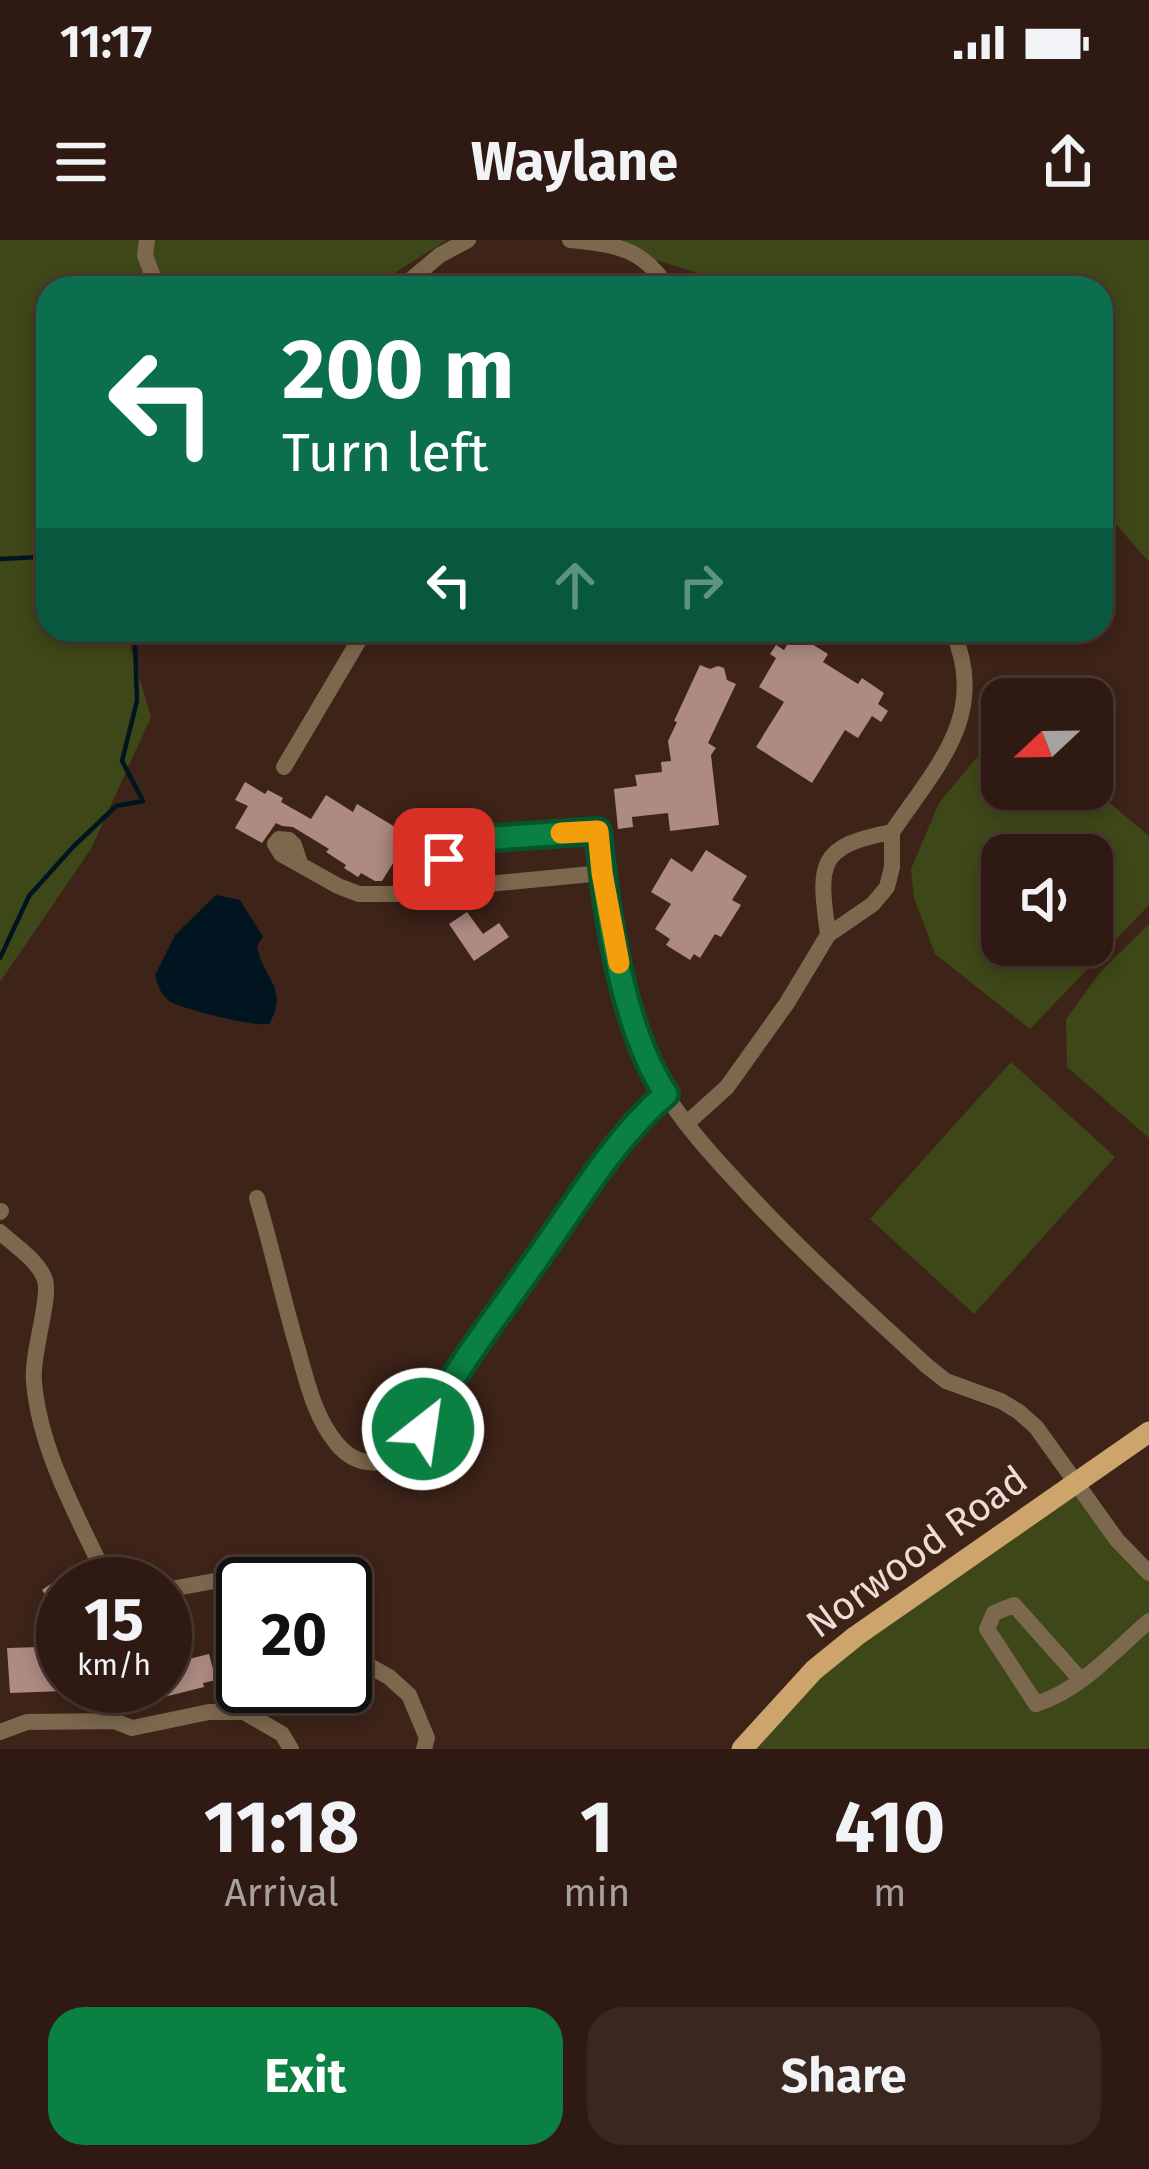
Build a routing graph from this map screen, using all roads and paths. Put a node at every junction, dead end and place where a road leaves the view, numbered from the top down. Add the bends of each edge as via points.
1 (147, 240) edge
2 (467, 240) edge
3 (570, 240) edge
4 (153, 276) edge
5 (415, 276) edge
6 (660, 276) edge
7 (358, 642) edge
8 (956, 642) edge
9 (284, 767) dead end
10 (892, 832) junction
11 (300, 863) dead end
12 (602, 873) junction
13 (447, 888) junction
14 (828, 935) junction
15 (666, 1094) junction
16 (686, 1124) junction
17 (257, 1198) dead end
18 (0, 1232) edge
19 (1149, 1432) edge
20 (1076, 1483) junction
21 (97, 1557) edge
22 (1149, 1573) edge
23 (1149, 1621) edge
24 (372, 1667) edge
25 (1081, 1679) junction
26 (114, 1713) edge
27 (114, 1721) junction
28 (0, 1732) edge
29 (291, 1749) edge
30 (424, 1749) edge
31 (742, 1749) edge

1 - 4 street
2 - 5 street
3 - 6 street via 626,248
7 - 9 street
8 - 10 street via 964,667 962,717
10 - 14 street via 886,887
10 - 14 street via 861,837 826,864
11 - 13 street via 359,894
12 - 13 street
12 - 13 street via 598,831 465,840 444,859
12 - 15 street via 634,1022
14 - 16 street via 727,1087
15 - 16 street
15 - 17 street via 615,1147 397,1460 359,1460 326,1430
16 - 20 street via 779,1228 928,1366 946,1382 1019,1412
18 - 21 street via 45,1279 34,1353 38,1407
19 - 20 main road, Norwood Road
20 - 22 street
20 - 31 main road, Norwood Road via 856,1636
23 - 25 street
24 - 30 street via 409,1695
25 - 25 street via 1014,1605 994,1613 987,1629 1036,1704
26 - 27 street
27 - 28 street via 27,1722
27 - 29 street via 132,1728 244,1712 282,1734

